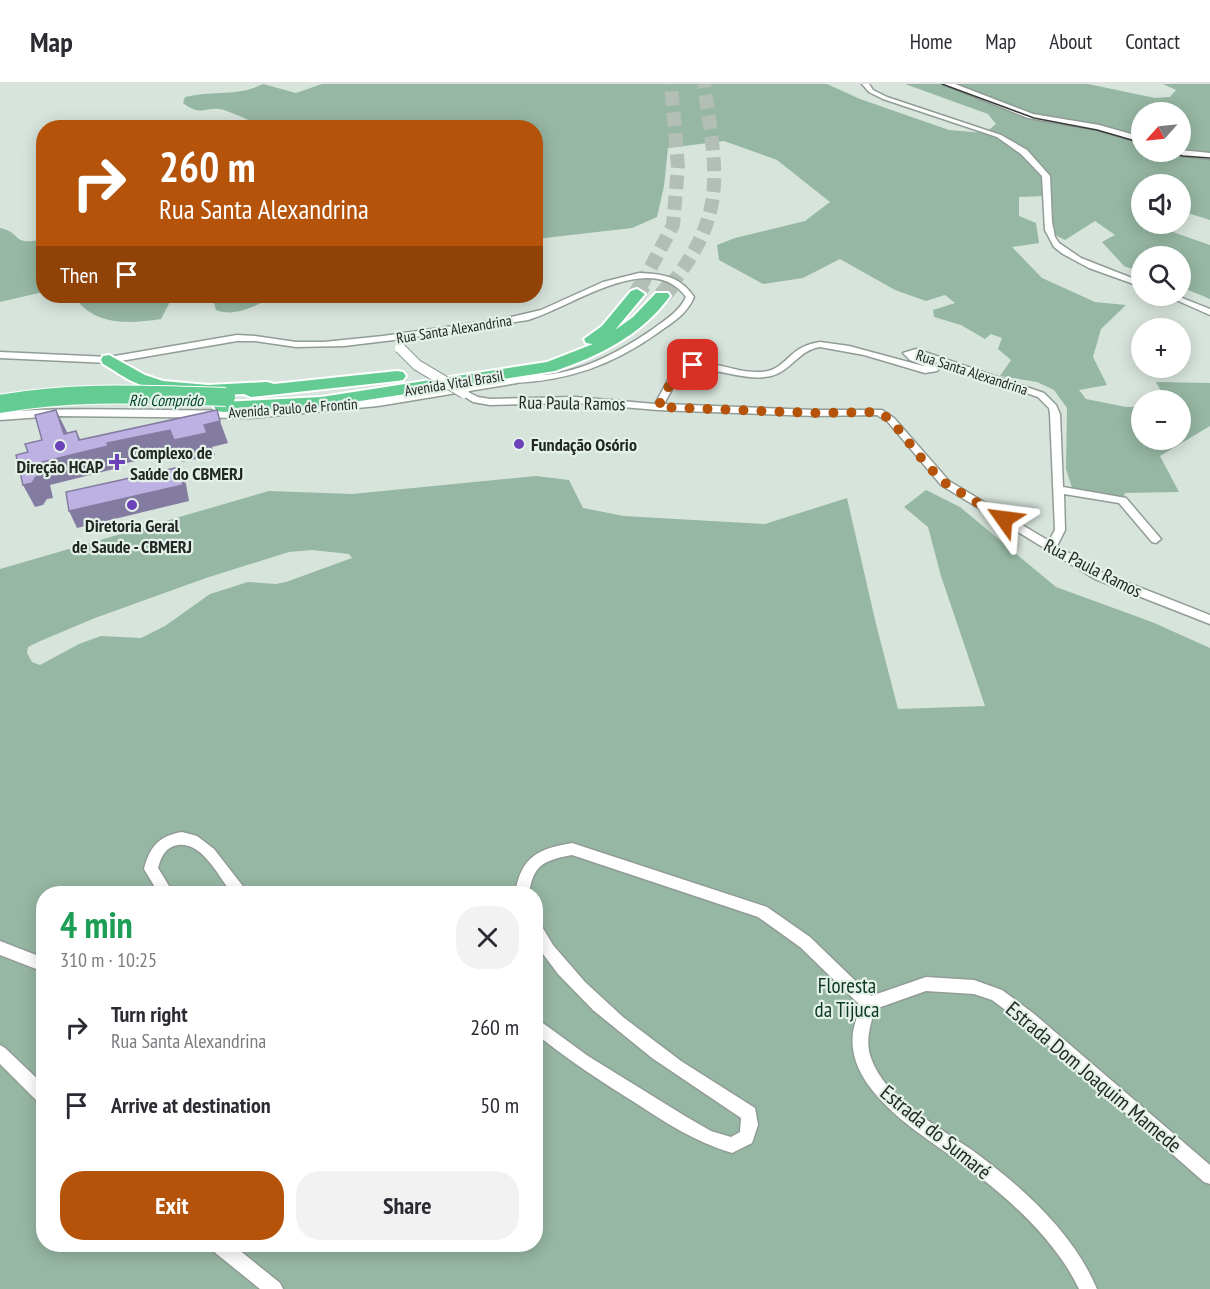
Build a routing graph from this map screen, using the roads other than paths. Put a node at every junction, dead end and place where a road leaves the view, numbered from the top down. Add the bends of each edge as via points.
1 (865, 84) edge
2 (947, 84) edge
3 (1131, 137) edge
4 (1191, 154) edge
5 (1210, 156) edge
6 (1131, 281) edge
7 (637, 294) tunnel mouth
8 (662, 296) tunnel mouth
9 (1191, 304) edge
10 (1210, 312) edge
11 (631, 328) junction
12 (393, 339) junction
13 (0, 355) edge
14 (553, 355) junction
15 (109, 360) junction
16 (512, 380) junction
17 (337, 384) junction
18 (200, 395) junction
19 (0, 398) edge
20 (225, 402) junction
21 (0, 404) edge
22 (658, 407) junction
23 (192, 413) junction
24 (0, 414) edge
25 (1059, 490) junction
26 (1156, 538) dead end
27 (1050, 548) junction
28 (1210, 620) edge
29 (162, 886) edge
30 (234, 886) edge
31 (524, 886) edge
32 (543, 943) edge
33 (0, 948) edge
34 (36, 962) edge
35 (868, 1004) junction
36 (543, 1030) edge
37 (0, 1053) edge
38 (36, 1088) edge
39 (1210, 1176) edge
40 (228, 1252) edge
41 (274, 1289) edge
42 (1088, 1289) edge

1 - 6 street via 885,98 1012,143 1046,176 1048,218 1055,244 1086,263
2 - 3 street via 1031,116
4 - 5 street
7 - 14 highway, Avenida Vital Brasil via 608,329
8 - 11 highway, Avenida Vital Brasil
9 - 10 street
11 - 16 highway via 609,348 580,364
11 - 20 highway, Avenida Vital Brasil via 584,356 536,370 321,402
12 - 15 street, Rua Santa Alexandrina via 302,345 244,337
12 - 16 street, Rua Santa Alexandrina via 527,317 609,281 630,276 665,277 685,289 690,297 678,315 614,358 555,378
12 - 22 street, Rua Paula Ramos, bridge via 417,365 476,400 575,400
13 - 15 street, Rua Santa Alexandrina
14 - 17 highway
14 - 20 highway, Avenida Vital Brasil via 353,389
15 - 17 highway via 138,379 165,387
16 - 23 main road, Avenida Paulo de Frontin via 316,410
17 - 18 highway
18 - 19 main road via 70,389
18 - 23 main road
20 - 21 highway, bridge via 75,394
20 - 24 highway via 36,405
22 - 25 street, Rua Santa Alexandrina via 678,369 685,366 759,375 774,373 800,350 816,345 934,369 907,353 916,352 1047,399 1055,414
22 - 27 street, Rua Paula Ramos via 879,412 891,420 945,483
23 - 24 main road, Avenida Paulo de Frontin
25 - 26 street via 1122,500
25 - 27 street, Rua Santa Alexandrina via 1060,530
27 - 28 street, Rua Paula Ramos via 1100,576
29 - 30 street via 151,869 154,853 167,841 179,837 188,838 209,852
31 - 35 street via 534,860 550,852 572,849 762,912 805,942
32 - 36 street via 614,1019 748,1114 746,1137 732,1145 708,1138 582,1061
33 - 34 street
35 - 39 street, Estrada Dom Joaquim Mamede via 926,984 974,987 997,995
35 - 42 street, Estrada do Sumaré via 860,1022 858,1043 874,1082 893,1103 987,1172 1073,1261
37 - 38 street
40 - 41 street

